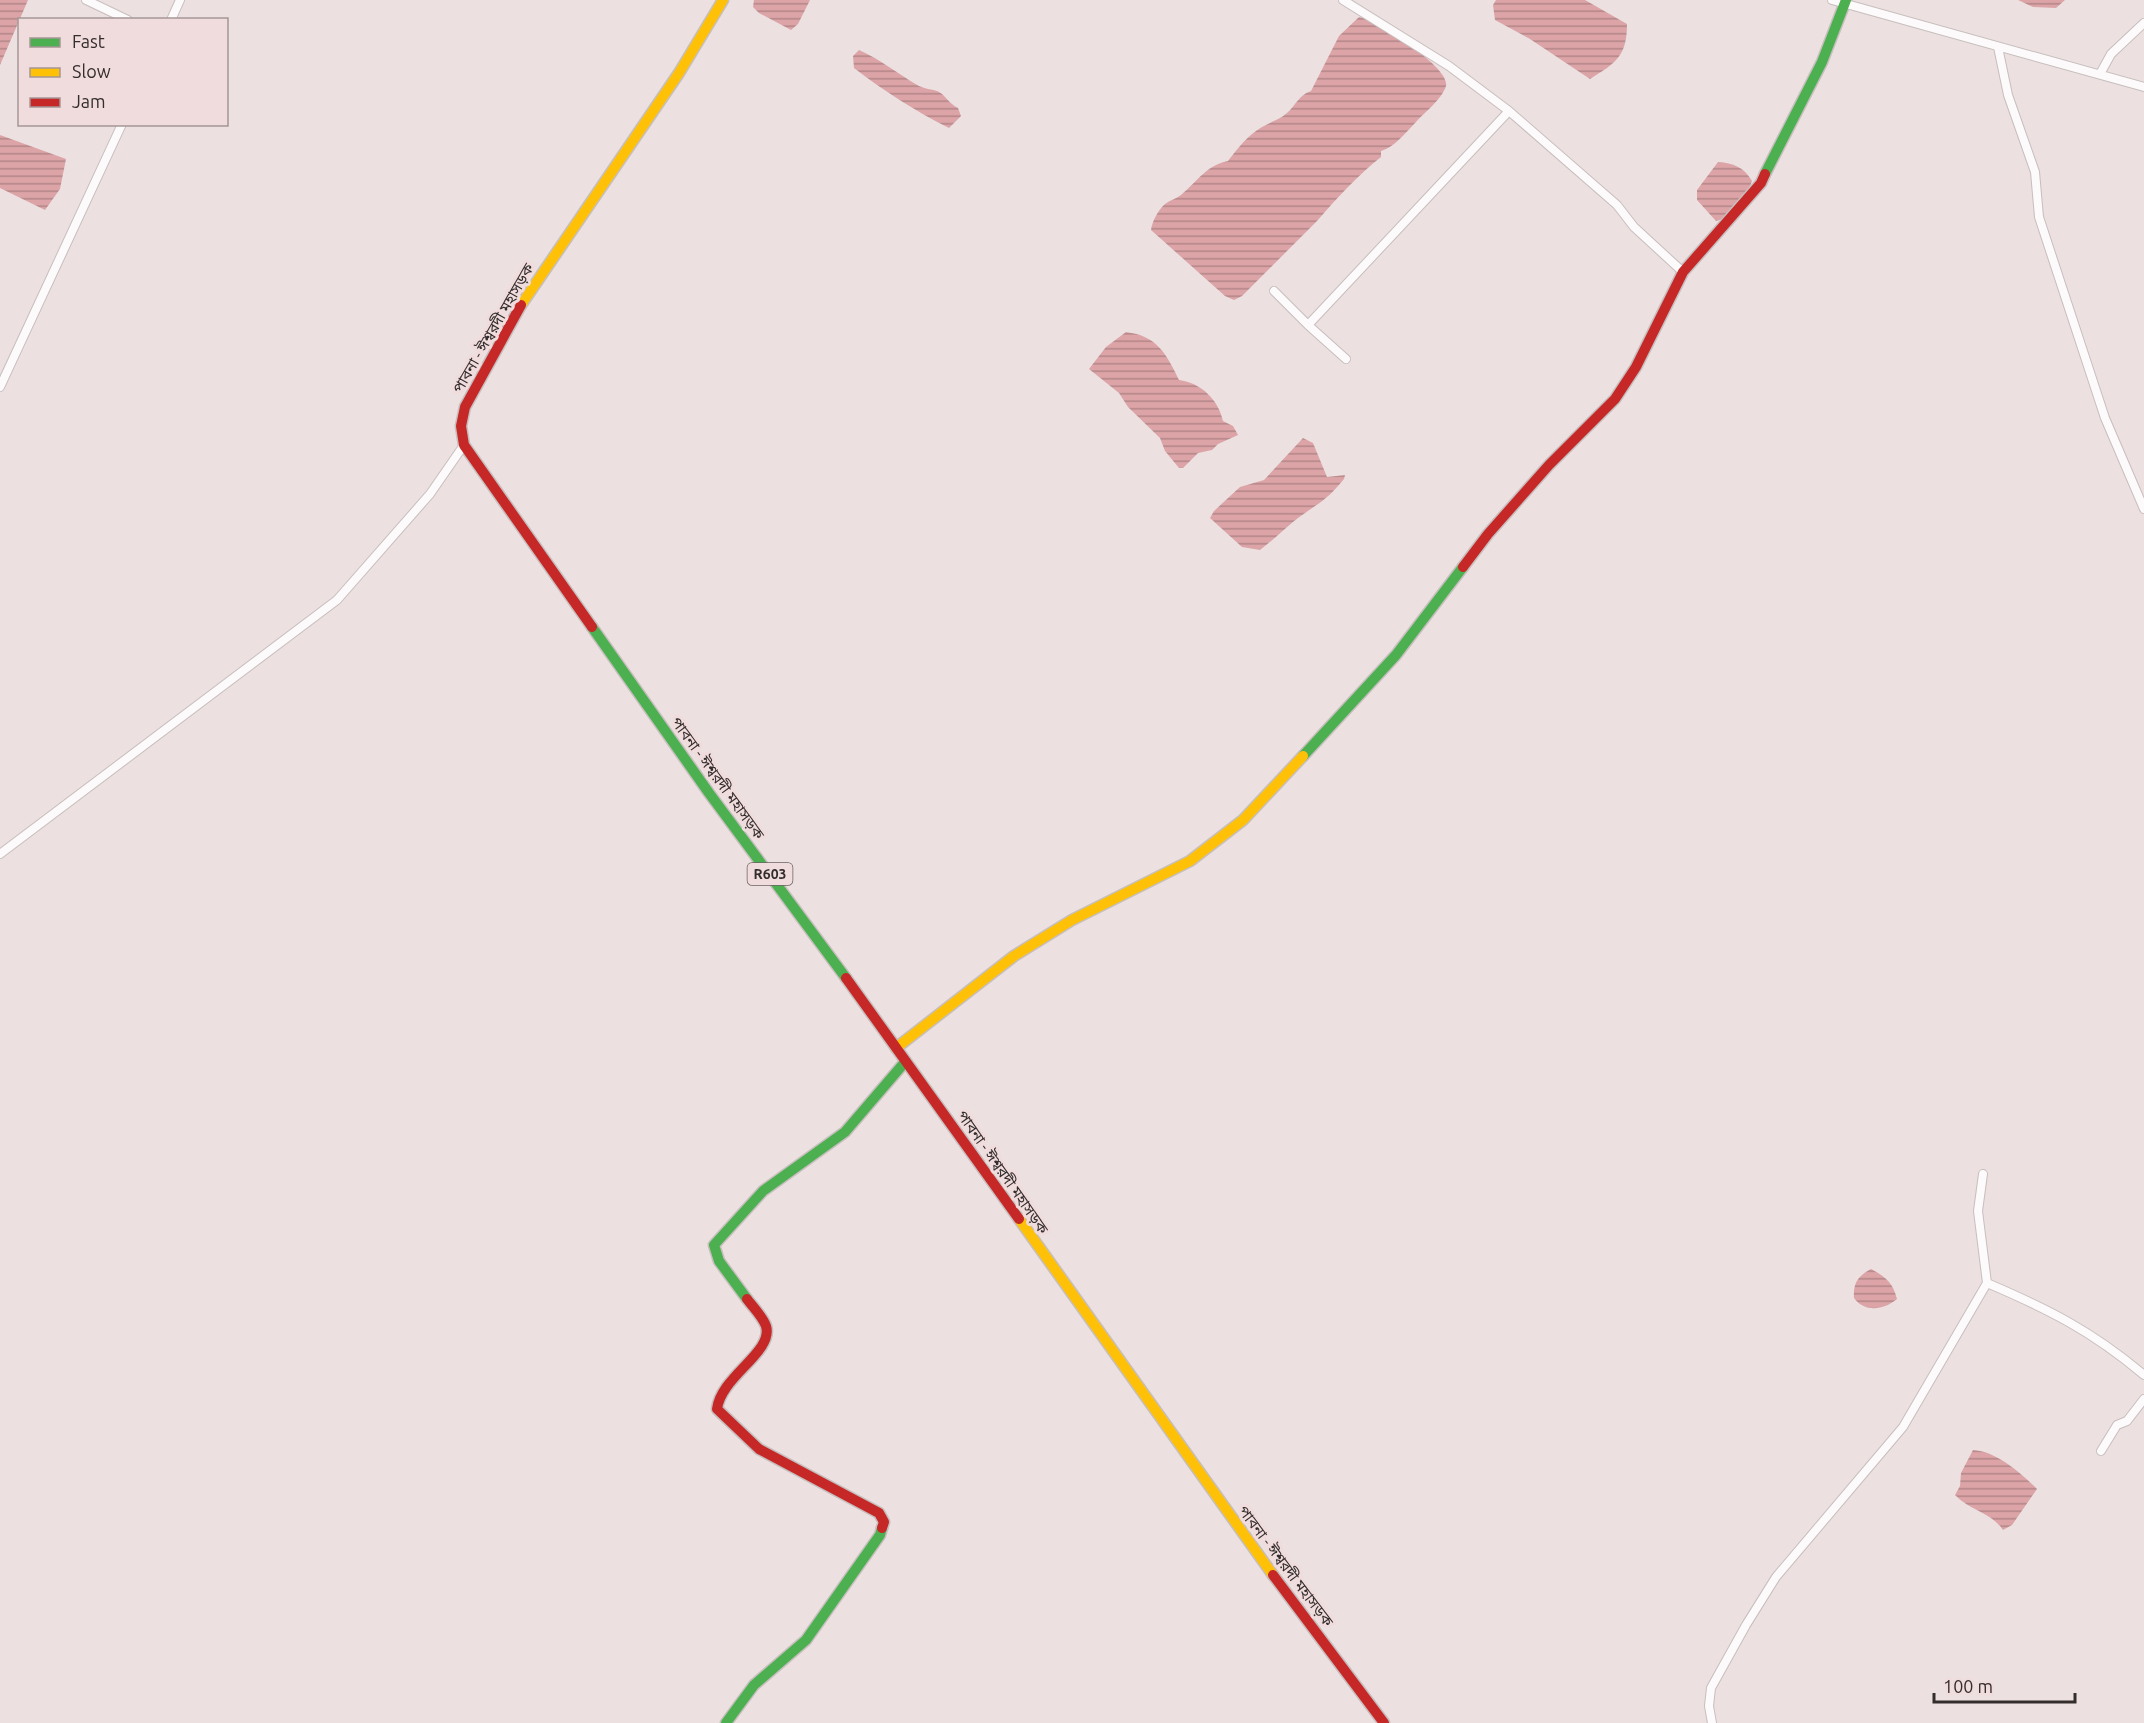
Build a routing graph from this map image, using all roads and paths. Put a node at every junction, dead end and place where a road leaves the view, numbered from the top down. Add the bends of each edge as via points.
1 (86, 0) edge
2 (180, 0) edge
3 (723, 0) edge
4 (1343, 0) edge
5 (1832, 0) edge
6 (1846, 2) edge
7 (124, 18) edge
8 (172, 18) edge
9 (2144, 23) edge
10 (1998, 47) junction
11 (2100, 75) junction
12 (2144, 87) edge
13 (1509, 111) junction
14 (121, 126) edge
15 (1683, 272) junction
16 (1274, 291) dead end
17 (1308, 325) junction
18 (1346, 359) dead end
19 (0, 387) edge
20 (464, 445) junction
21 (2144, 509) edge
22 (0, 854) edge
23 (896, 1048) junction
24 (905, 1062) junction
25 (1983, 1174) dead end
26 (1987, 1283) junction
27 (2144, 1375) edge
28 (2144, 1399) edge
29 (2101, 1451) dead end
30 (726, 1723) edge
31 (1384, 1723) edge
32 (1712, 1723) edge

1 - 7 street
2 - 8 street
3 - 20 street, পাবনা - ঈশ্বরদী মহাসড়ক via 679,74 512,319 465,407 461,426
4 - 13 street via 1449,66
5 - 6 street
6 - 10 street
6 - 15 street via 1822,62 1761,183
9 - 11 street via 2112,54
10 - 11 street
10 - 21 street via 2008,95 2035,172 2039,217 2105,418
11 - 12 street
13 - 15 street via 1617,205 1634,227
13 - 17 street
14 - 19 street
15 - 23 street via 1636,367 1615,399 1488,534 1396,655 1244,820 1190,861 1072,920 1014,956
16 - 17 street
17 - 18 street
20 - 22 street via 430,494 337,600
20 - 23 street, পাবনা - ঈশ্বরদী মহাসড়ক / R603 via 709,793
23 - 24 street, পাবনা - ঈশ্বরদী মহাসড়ক / R603
24 - 30 street via 845,1132 763,1191 714,1245 719,1261 766,1325 768,1335 720,1393 717,1409 759,1449 867,1505 884,1522 880,1535 806,1640 754,1685
24 - 31 street, পাবনা - ঈশ্বরদী মহাসড়ক / R603 via 1239,1530
25 - 26 street via 1978,1210
26 - 27 street via 2068,1320 2111,1347
26 - 32 street via 1903,1427 1776,1577 1746,1625 1712,1688
28 - 29 street via 2127,1421 2117,1425

